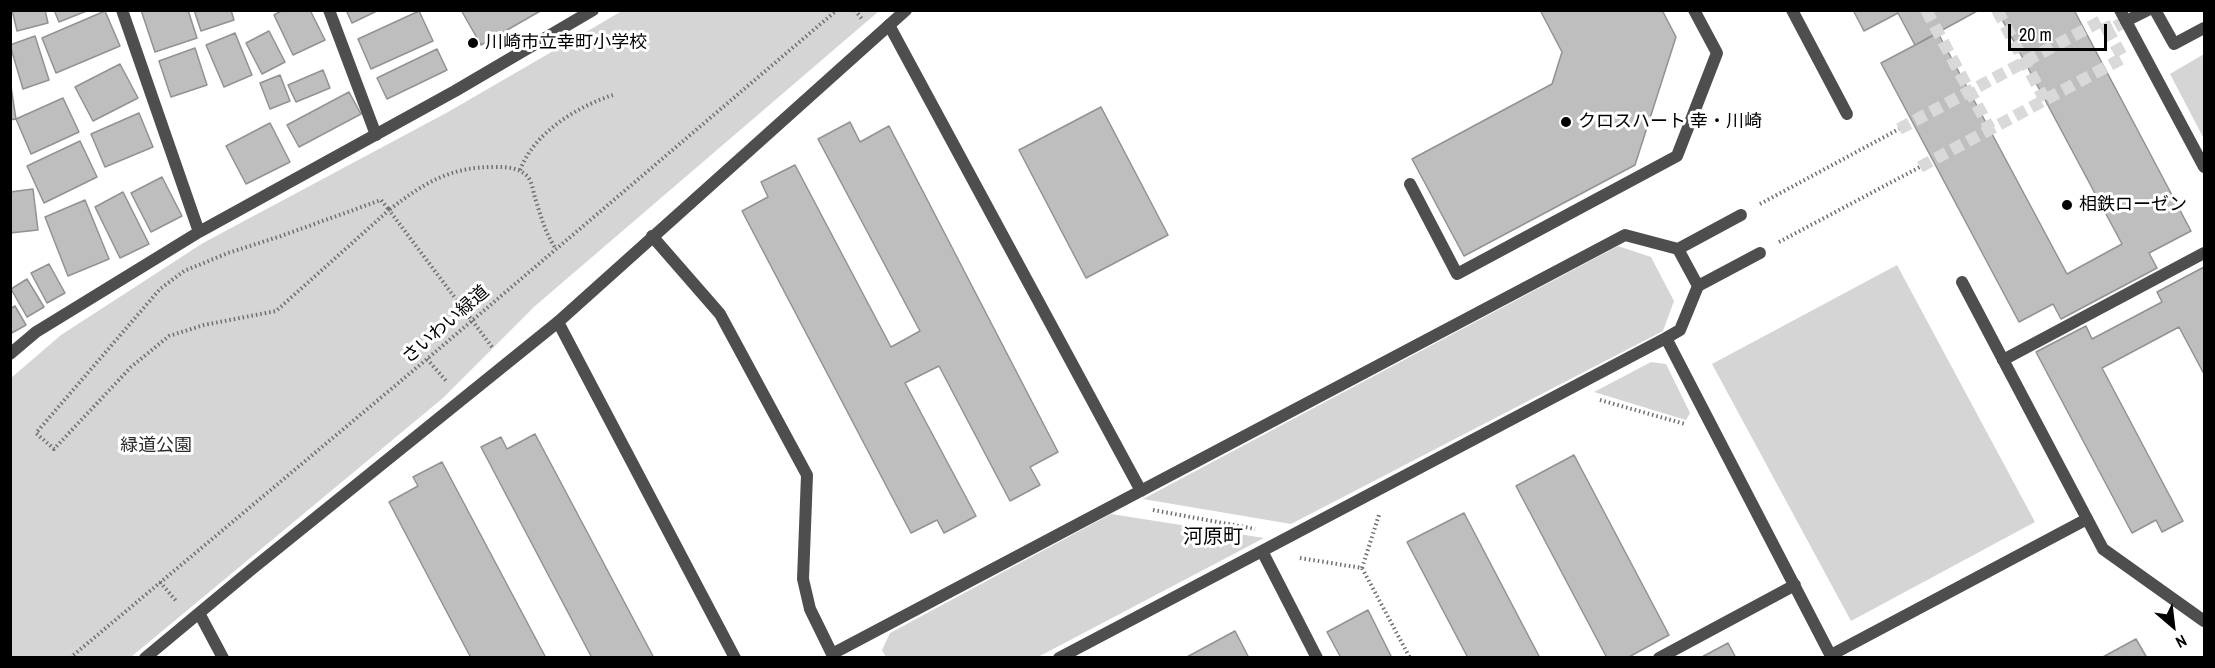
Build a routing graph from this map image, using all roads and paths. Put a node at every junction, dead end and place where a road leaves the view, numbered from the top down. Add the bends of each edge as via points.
1 (122, 10) edge
2 (329, 10) edge
3 (593, 10) edge
4 (837, 10) edge
5 (906, 10) edge
6 (1694, 10) edge
7 (1792, 10) edge
8 (2148, 10) edge
9 (2155, 10) edge
10 (2123, 16) edge
11 (889, 25) junction
12 (2205, 28) edge
13 (613, 95) dead end
14 (1847, 114) dead end
15 (1899, 129) tunnel mouth
16 (376, 135) junction
17 (1920, 167) tunnel mouth
18 (2205, 167) edge
19 (520, 170) junction
20 (1410, 184) dead end
21 (389, 210) junction
22 (1741, 215) joint
23 (199, 232) junction
24 (652, 236) junction
25 (556, 249) junction
26 (1678, 249) junction
27 (1760, 253) joint
28 (2205, 253) edge
29 (1962, 282) dead end
30 (1698, 286) junction
31 (471, 320) junction
32 (558, 322) junction
33 (1666, 338) junction
34 (10, 354) edge
35 (483, 354) dead end
36 (427, 359) junction
37 (2003, 360) junction
38 (448, 384) dead end
39 (1566, 391) junction
40 (1715, 432) junction
41 (1388, 484) junction
42 (1141, 491) junction
43 (1117, 504) junction
44 (2087, 519) junction
45 (1292, 535) junction
46 (1262, 551) junction
47 (1362, 568) junction
48 (160, 582) junction
49 (1795, 585) junction
50 (170, 594) dead end
51 (199, 613) junction
52 (2204, 621) edge
53 (833, 656) edge
54 (1832, 656) edge
55 (70, 657) edge
56 (145, 657) edge
57 (224, 657) edge
58 (735, 657) edge
59 (1059, 657) edge
60 (1317, 657) edge
61 (1410, 657) edge
62 (1659, 657) edge

1 - 23 street
2 - 16 street
3 - 16 street
4 - 25 path, さいわい緑道
5 - 11 street
6 - 20 street via 1717,53 1677,156 1456,274
7 - 14 street
8 - 10 street
9 - 12 street via 2174,44
10 - 18 street
11 - 24 street
11 - 42 street
13 - 19 path via 570,115 545,135 526,154
15 - 22 path
16 - 23 street
17 - 27 path
19 - 21 path via 466,168 411,193
19 - 25 path via 529,178 547,236
21 - 21 path via 276,311 169,336 130,367 54,449 36,433 160,289 184,271 381,200
21 - 31 path
22 - 26 street
23 - 34 street via 36,332
24 - 32 street
24 - 53 street via 720,314 807,475 803,579 810,609
25 - 31 path, さいわい緑道
26 - 30 street
26 - 42 street via 1625,235
27 - 30 street
28 - 37 street
29 - 37 street
30 - 33 street via 1680,330
31 - 35 path via 492,347
31 - 36 path, さいわい緑道
32 - 51 street
32 - 58 street
33 - 39 street
33 - 40 street
36 - 38 path
36 - 48 path, さいわい緑道
37 - 44 street
39 - 40 path
39 - 41 street
40 - 49 street
41 - 45 street
41 - 47 path
42 - 43 street
43 - 45 path
43 - 53 street
44 - 52 street via 2103,549
44 - 54 street
45 - 46 street
46 - 47 path
46 - 59 street
46 - 60 street
47 - 61 path
48 - 50 path
48 - 55 path, さいわい緑道
49 - 54 street
49 - 62 street
51 - 56 street
51 - 57 street

